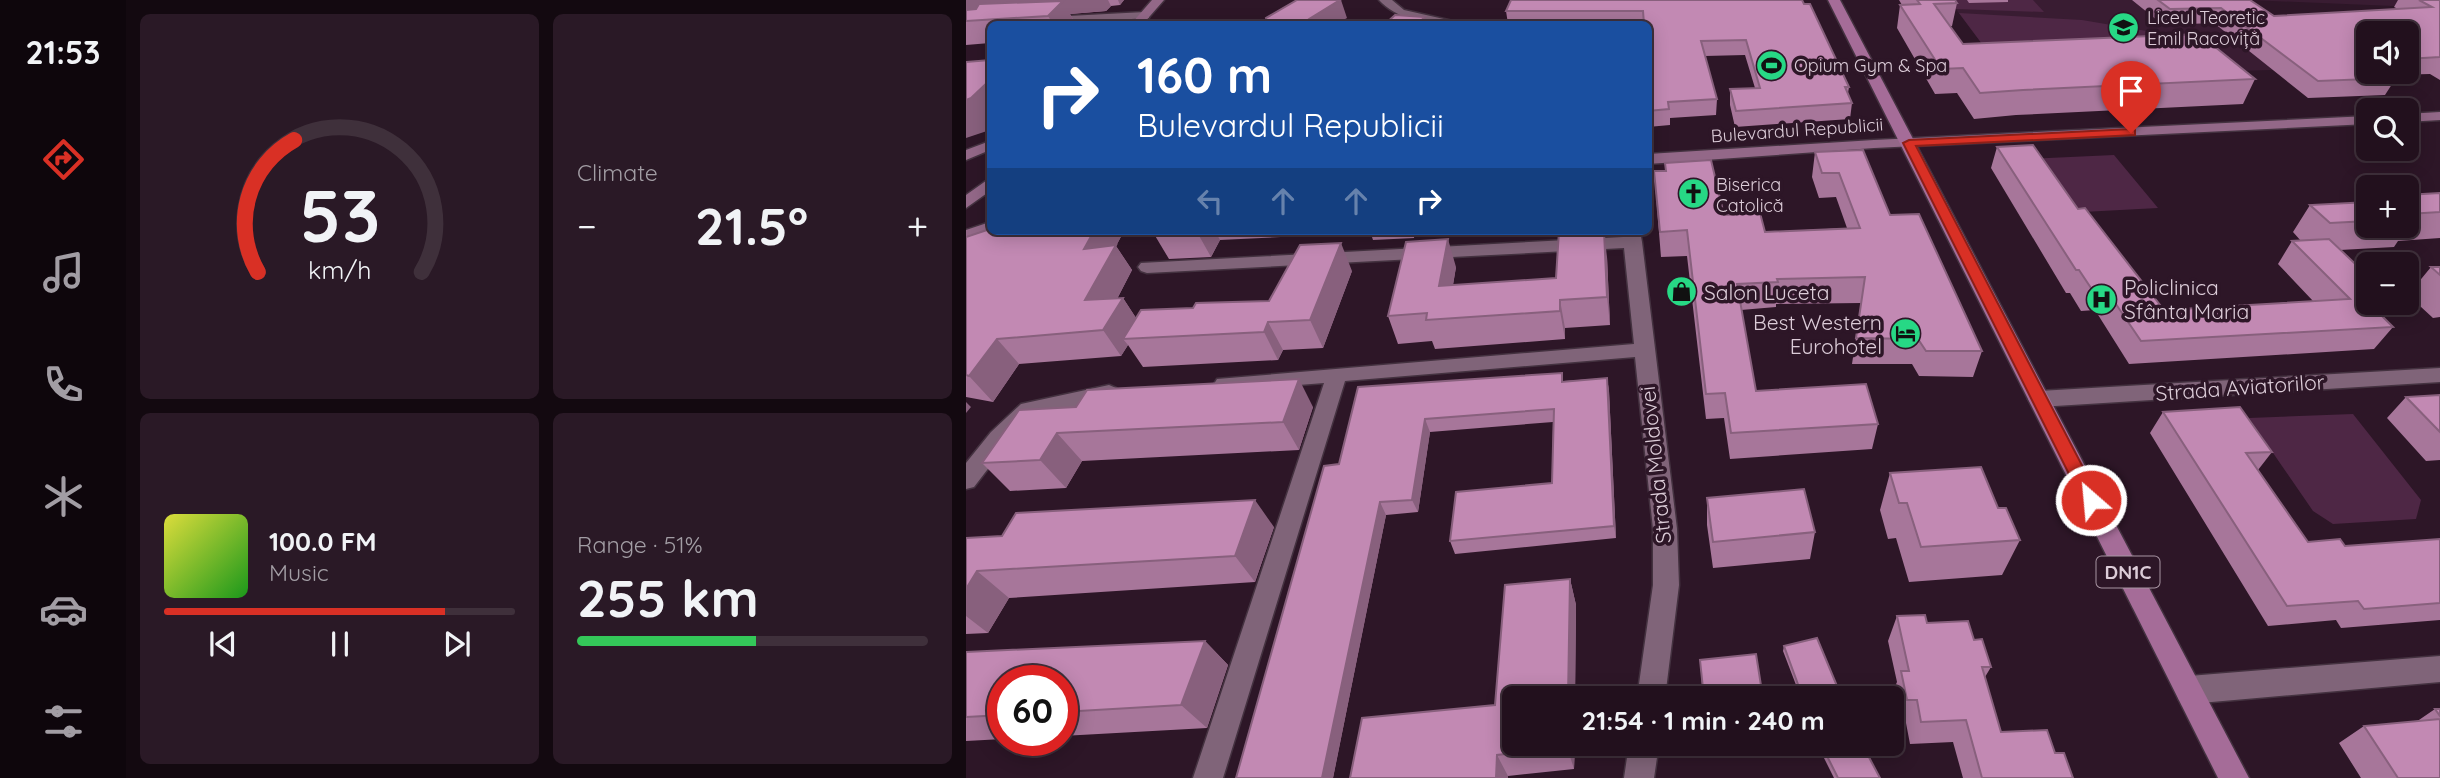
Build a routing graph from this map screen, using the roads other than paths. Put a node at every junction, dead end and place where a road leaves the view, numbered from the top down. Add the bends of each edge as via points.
1 (1158, 0) edge
2 (1385, 0) edge
3 (1833, 0) edge
4 (1141, 20) edge
5 (1110, 21) edge
6 (1444, 21) edge
7 (2440, 116) edge
8 (2419, 117) edge
9 (2356, 121) edge
10 (1909, 143) junction
11 (987, 146) edge
12 (966, 155) edge
13 (1652, 159) edge
14 (987, 228) edge
15 (966, 236) edge
16 (1632, 237) edge
17 (1147, 267) dead end
18 (1642, 351) junction
19 (2440, 374) edge
20 (1337, 375) junction
21 (1200, 385) edge
22 (1132, 391) edge
23 (2035, 391) junction
24 (966, 480) edge
25 (2440, 669) edge
26 (1653, 686) edge
27 (2189, 690) junction
28 (1642, 756) edge
29 (1209, 778) edge
30 (1639, 778) edge
31 (2234, 778) edge

1 - 4 street
2 - 6 street via 1400,13
3 - 10 main road, DN1C
4 - 5 street
7 - 8 street
9 - 10 street, Bulevardul Republicii
10 - 13 street, Bulevardul Republicii
10 - 23 main road, DN1C
11 - 12 street
14 - 15 street
16 - 17 street
16 - 18 street, Strada Moldovei
18 - 20 street
18 - 26 street, Strada Moldovei via 1661,485 1666,584
19 - 23 street, Strada Aviatorilor
20 - 21 street
20 - 29 street
22 - 24 street via 1029,410 999,438
23 - 27 main road, DN1C
25 - 27 street
27 - 31 main road, DN1C
28 - 30 street

